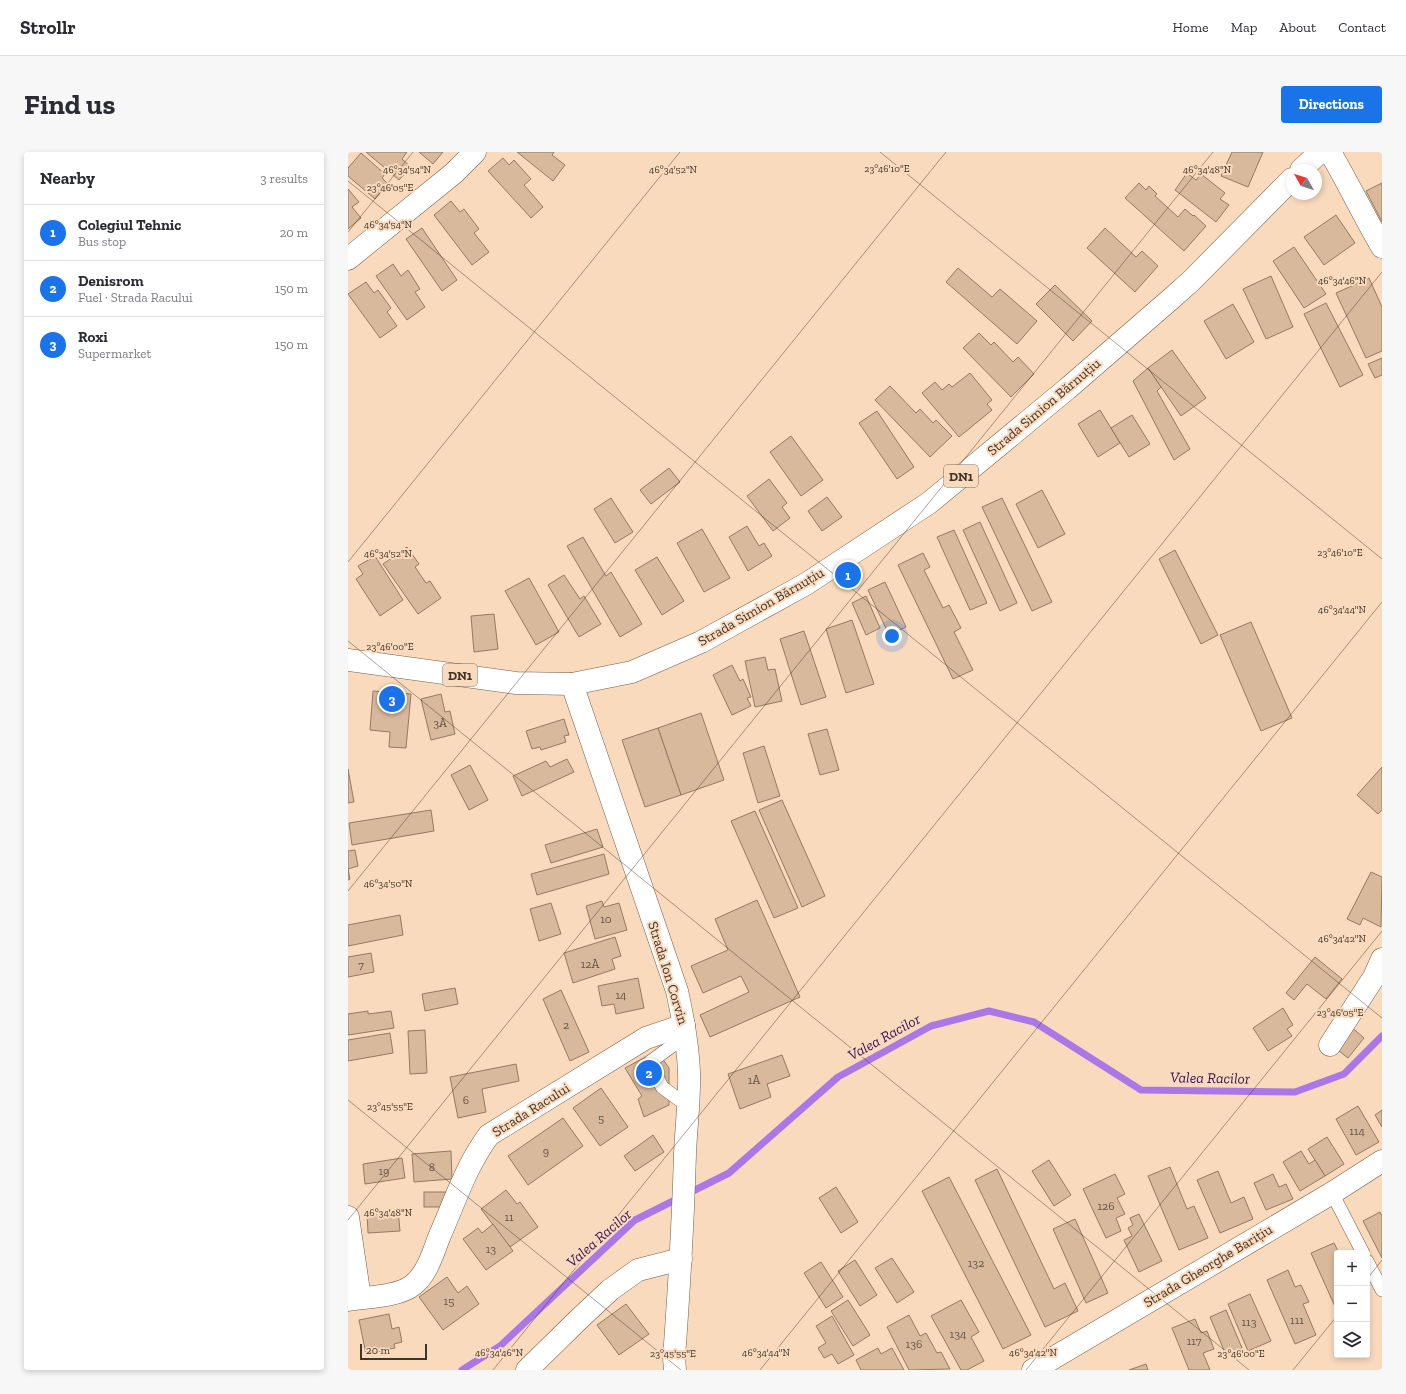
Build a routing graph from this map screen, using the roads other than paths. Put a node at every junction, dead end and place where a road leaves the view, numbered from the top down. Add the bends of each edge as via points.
1 (475, 152) edge
2 (1320, 152) edge
3 (1330, 152) edge
4 (1307, 164) edge
5 (1286, 185) edge
6 (1382, 247) edge
7 (348, 259) edge
8 (348, 660) edge
9 (572, 684) junction
10 (1382, 959) edge
11 (686, 1030) junction
12 (1330, 1045) dead end
13 (689, 1107) junction
14 (1382, 1161) edge
15 (1332, 1193) junction
16 (348, 1217) edge
17 (681, 1249) junction
18 (1361, 1250) edge
19 (1370, 1267) edge
20 (1382, 1290) edge
21 (354, 1299) edge
22 (527, 1370) edge
23 (675, 1370) edge
24 (1033, 1370) edge

1 - 7 street via 454,173
2 - 4 street
3 - 6 street
5 - 9 street, Strada Simion Bărnuțiu / DN1 via 1172,298 929,503 806,584 701,642 632,672
8 - 9 street, DN1 via 516,683
9 - 11 street, Strada Ion Corvin via 676,991
10 - 12 street via 1374,977
11 - 13 street, Strada Ion Corvin
11 - 13 lane via 650,1062 662,1087
11 - 21 street, Strada Racului via 646,1038 489,1134 469,1168 425,1271 412,1286 393,1294
13 - 17 street, Strada Ion Corvin via 685,1141
14 - 15 street, Strada Gheorghe Barițiu
15 - 18 lane
15 - 24 street, Strada Gheorghe Barițiu
16 - 21 street
17 - 22 street via 638,1270 610,1290
17 - 23 street, Strada Ion Corvin
19 - 20 lane

